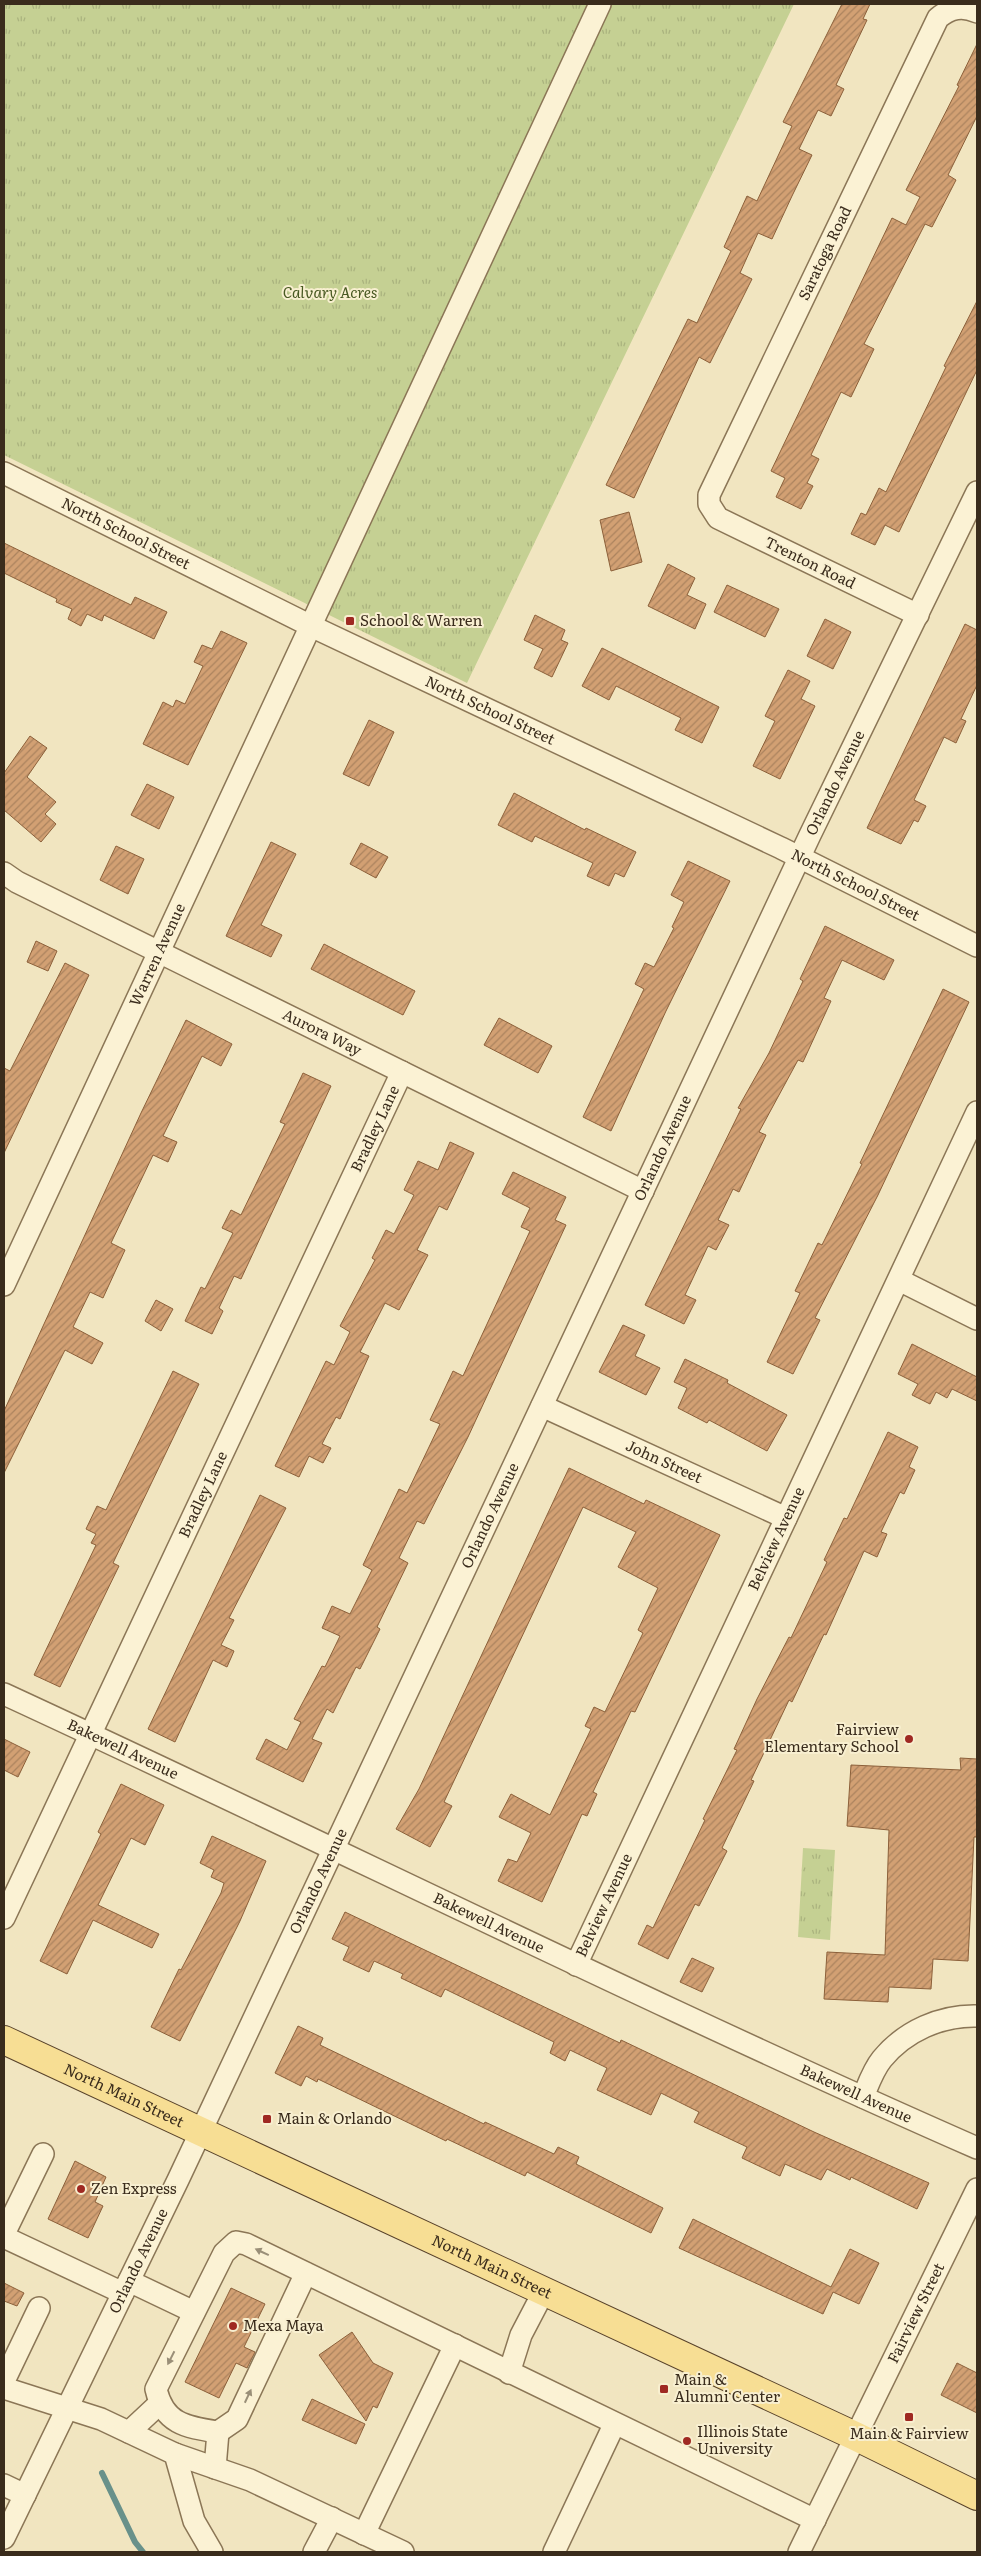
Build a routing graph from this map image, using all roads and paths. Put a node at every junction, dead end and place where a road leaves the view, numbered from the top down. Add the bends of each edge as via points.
1 (600, 4) edge
2 (977, 12) edge
3 (4, 473) edge
4 (977, 492) edge
5 (709, 504) joint
6 (918, 615) junction
7 (311, 626) junction
8 (800, 858) junction
9 (4, 873) edge
10 (977, 946) edge
11 (160, 953) junction
12 (402, 1072) junction
13 (977, 1112) edge
14 (643, 1191) junction
15 (899, 1280) junction
16 (4, 1285) edge
17 (977, 1319) edge
18 (542, 1406) junction
19 (786, 1518) junction
20 (4, 1694) edge
21 (90, 1734) junction
22 (333, 1850) junction
23 (4, 1918) edge
24 (576, 1964) junction
25 (977, 2016) edge
26 (6, 2046) edge
27 (862, 2098) junction
28 (200, 2131) junction
29 (977, 2148) edge
30 (43, 2154) dead end
31 (977, 2189) edge
32 (4, 2236) edge
33 (306, 2273) junction
34 (126, 2287) junction
35 (544, 2291) junction
36 (39, 2308) dead end
37 (194, 2312) junction
38 (454, 2344) junction
39 (509, 2373) junction
40 (4, 2382) edge
41 (4, 2388) edge
42 (160, 2404) junction
43 (66, 2409) junction
44 (614, 2425) junction
45 (129, 2432) junction
46 (218, 2432) junction
47 (856, 2436) junction
48 (175, 2454) junction
49 (215, 2468) junction
50 (4, 2485) edge
51 (24, 2495) junction
52 (977, 2496) edge
53 (332, 2518) junction
54 (815, 2520) junction
55 (364, 2534) junction
56 (4, 2538) edge
57 (212, 2552) edge
58 (314, 2552) edge
59 (403, 2552) edge
60 (554, 2552) edge
61 (799, 2552) edge

1 - 7 street, Warren Avenue
2 - 5 street, Saratoga Road via 970,8 953,9 938,18 711,487
3 - 7 street, North School Street
4 - 6 street, Orlando Avenue
5 - 6 street, Trenton Road via 718,518
6 - 8 street, Orlando Avenue
7 - 8 street, North School Street
7 - 11 street, Warren Avenue
8 - 10 street, North School Street
8 - 14 street, Orlando Avenue
9 - 11 street, Aurora Way
11 - 12 street, Aurora Way
11 - 16 street, Warren Avenue
12 - 14 street, Aurora Way
12 - 21 street, Bradley Lane
13 - 15 street, Belview Avenue
14 - 18 street, Orlando Avenue
15 - 17 street
15 - 19 street, Belview Avenue
18 - 19 street, John Street
18 - 22 street, Orlando Avenue
19 - 24 street, Belview Avenue
20 - 21 street, Bakewell Avenue
21 - 22 street, Bakewell Avenue
21 - 23 street, Bradley Lane
22 - 24 street, Bakewell Avenue
22 - 28 street, Orlando Avenue
24 - 27 street, Bakewell Avenue
25 - 27 street via 956,2015 934,2022 896,2044 880,2061
26 - 28 main road, North Main Street
27 - 29 street, Bakewell Avenue
28 - 34 street, Orlando Avenue
28 - 35 main road, North Main Street
30 - 32 street
31 - 47 street, Fairview Street
32 - 34 street
33 -> 37 street via 236,2242 224,2253
33 - 38 street
46 -> 33 street via 237,2419
34 - 37 street
34 - 43 street, Orlando Avenue
35 - 39 street via 521,2335
35 - 47 main road, North Main Street
36 - 40 street
37 -> 42 street via 156,2389
38 - 39 street
38 - 55 street
39 - 44 street
41 - 43 street
42 - 45 street
42 - 46 street via 166,2415 189,2427
43 - 45 street via 100,2418
43 - 51 street, Orlando Avenue
44 - 54 street
44 - 60 street
45 - 48 street
46 - 49 street
47 - 52 main road, North Main Street
47 - 54 street, Fairview Street
48 - 49 street
48 - 57 street via 194,2521
49 - 53 street via 250,2480
50 - 51 street
51 - 56 street, Orlando Avenue
53 - 55 street
53 - 58 street
54 - 61 street, Fairview Street
55 - 59 street

